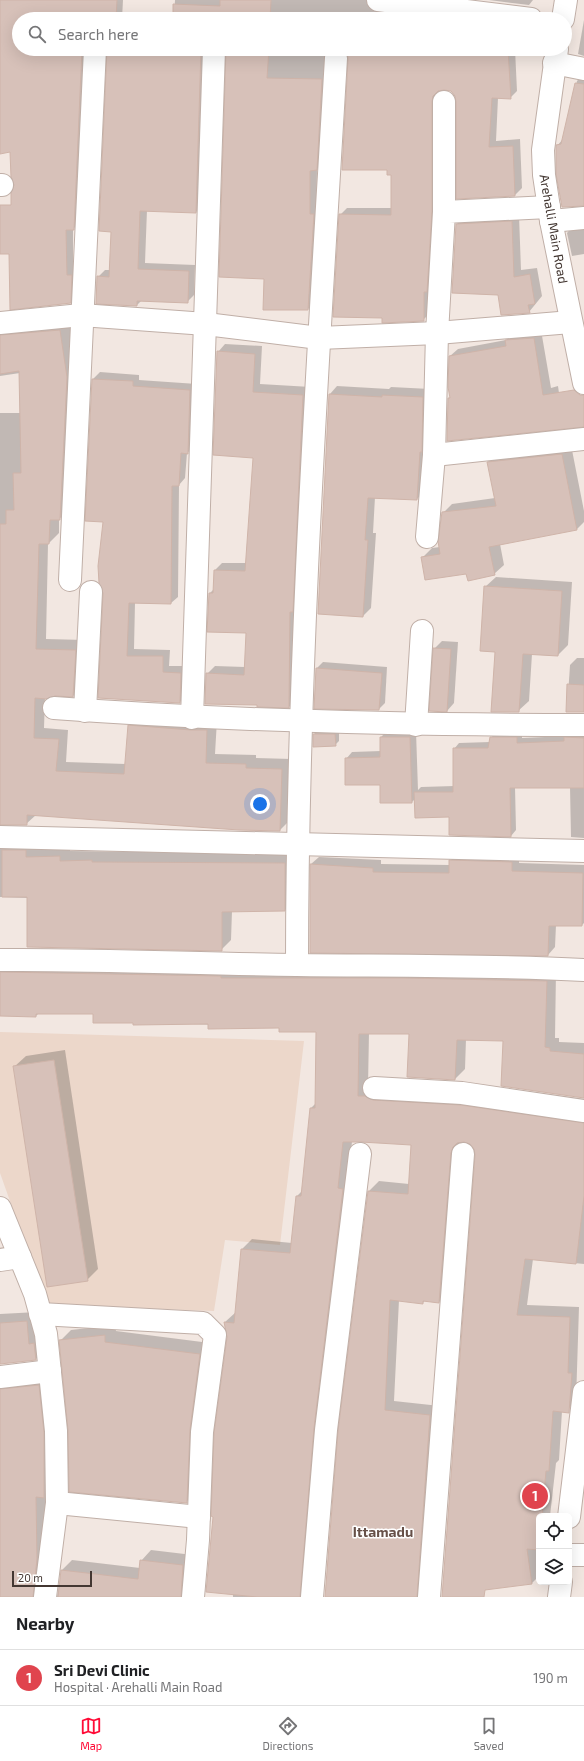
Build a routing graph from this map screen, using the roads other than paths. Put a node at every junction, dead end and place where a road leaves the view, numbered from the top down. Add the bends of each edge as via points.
1 (378, 0) edge
2 (566, 0) edge
3 (474, 12) edge
4 (564, 12) edge
5 (95, 56) edge
6 (214, 56) edge
7 (556, 56) edge
8 (336, 58) dead end
9 (584, 69) edge
10 (444, 102) dead end
11 (444, 212) junction
12 (550, 214) junction
13 (584, 218) edge
14 (575, 296) edge
15 (81, 315) junction
16 (571, 322) junction
17 (0, 323) edge
18 (206, 324) junction
19 (437, 333) junction
20 (319, 338) junction
21 (584, 383) edge
22 (584, 439) edge
23 (434, 455) junction
24 (427, 537) dead end
25 (70, 580) dead end
26 (91, 592) dead end
27 (422, 631) dead end
28 (54, 708) dead end
29 (85, 710) junction
30 (192, 718) junction
31 (300, 721) junction
32 (416, 725) junction
33 (584, 725) edge
34 (0, 837) edge
35 (298, 844) junction
36 (584, 851) edge
37 (0, 960) edge
38 (297, 965) junction
39 (584, 970) edge
40 (374, 1088) dead end
41 (584, 1111) edge
42 (360, 1154) dead end
43 (463, 1154) dead end
44 (0, 1208) edge
45 (10, 1258) edge
46 (40, 1314) junction
47 (50, 1371) junction
48 (0, 1377) edge
49 (584, 1392) edge
50 (582, 1418) edge
51 (57, 1503) junction
52 (570, 1513) edge
53 (199, 1517) junction
54 (572, 1555) edge
55 (584, 1555) edge
56 (561, 1585) edge
57 (46, 1597) edge
58 (193, 1597) edge
59 (312, 1597) edge
60 (428, 1597) edge
61 (559, 1597) edge

1 - 3 street
2 - 4 street
5 - 15 street
6 - 18 street
7 - 9 street
7 - 12 street, Arehalli Main Road via 543,150
8 - 20 street
10 - 11 street
11 - 12 street
11 - 19 street
12 - 13 street
12 - 14 street, Arehalli Main Road
14 - 16 street, Arehalli Main Road
15 - 17 street
15 - 18 street
15 - 25 street
16 - 19 street
16 - 21 street, Arehalli Main Road
18 - 20 street
18 - 30 street
19 - 20 street
19 - 23 street
20 - 31 street
22 - 23 street
23 - 24 street
26 - 29 street
27 - 32 street
28 - 29 street
29 - 30 street
30 - 31 street
31 - 32 street
31 - 35 street
32 - 33 street
34 - 35 street
35 - 36 street
35 - 38 street
37 - 38 street
38 - 39 street
40 - 41 street via 462,1094
42 - 59 street via 326,1430
43 - 60 street
44 - 45 street
45 - 46 street via 35,1294
46 - 47 street via 46,1334
46 - 53 street via 203,1323 215,1336 202,1432
47 - 48 street
47 - 51 street via 56,1431
49 - 50 street
50 - 52 street
51 - 53 street
51 - 57 street
53 - 58 street
54 - 55 street
56 - 61 street

